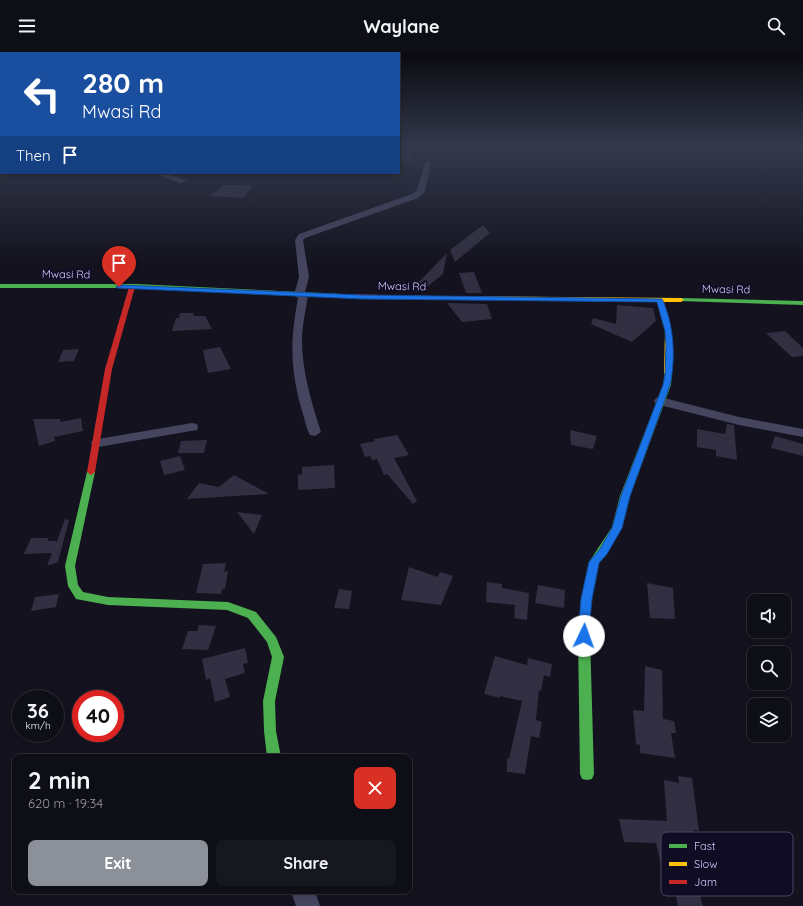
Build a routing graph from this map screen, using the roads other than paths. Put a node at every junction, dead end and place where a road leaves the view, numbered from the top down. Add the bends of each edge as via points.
1 (422, 186) edge
2 (0, 286) edge
3 (132, 287) junction
4 (301, 295) junction
5 (660, 300) junction
6 (803, 303) edge
7 (660, 401) junction
8 (192, 427) dead end
9 (315, 432) dead end
10 (803, 433) edge
11 (98, 443) junction
12 (274, 754) edge
13 (587, 774) dead end
14 (304, 894) edge
15 (308, 906) edge

1 - 4 street via 421,192 415,196 302,236 299,240 304,277
2 - 3 street, Mwasi Rd
3 - 4 street, Mwasi Rd
3 - 11 street via 118,330 106,382
4 - 5 street, Mwasi Rd
4 - 9 street via 297,351 303,393
5 - 6 street, Mwasi Rd
5 - 7 street via 668,331 669,360 666,385
7 - 10 street via 739,421
7 - 13 street via 625,496 617,528 594,562 590,576 584,636
8 - 11 street
11 - 12 street via 70,566 73,586 80,596 108,601 228,606 252,615 272,640 278,657 269,701
14 - 15 street

